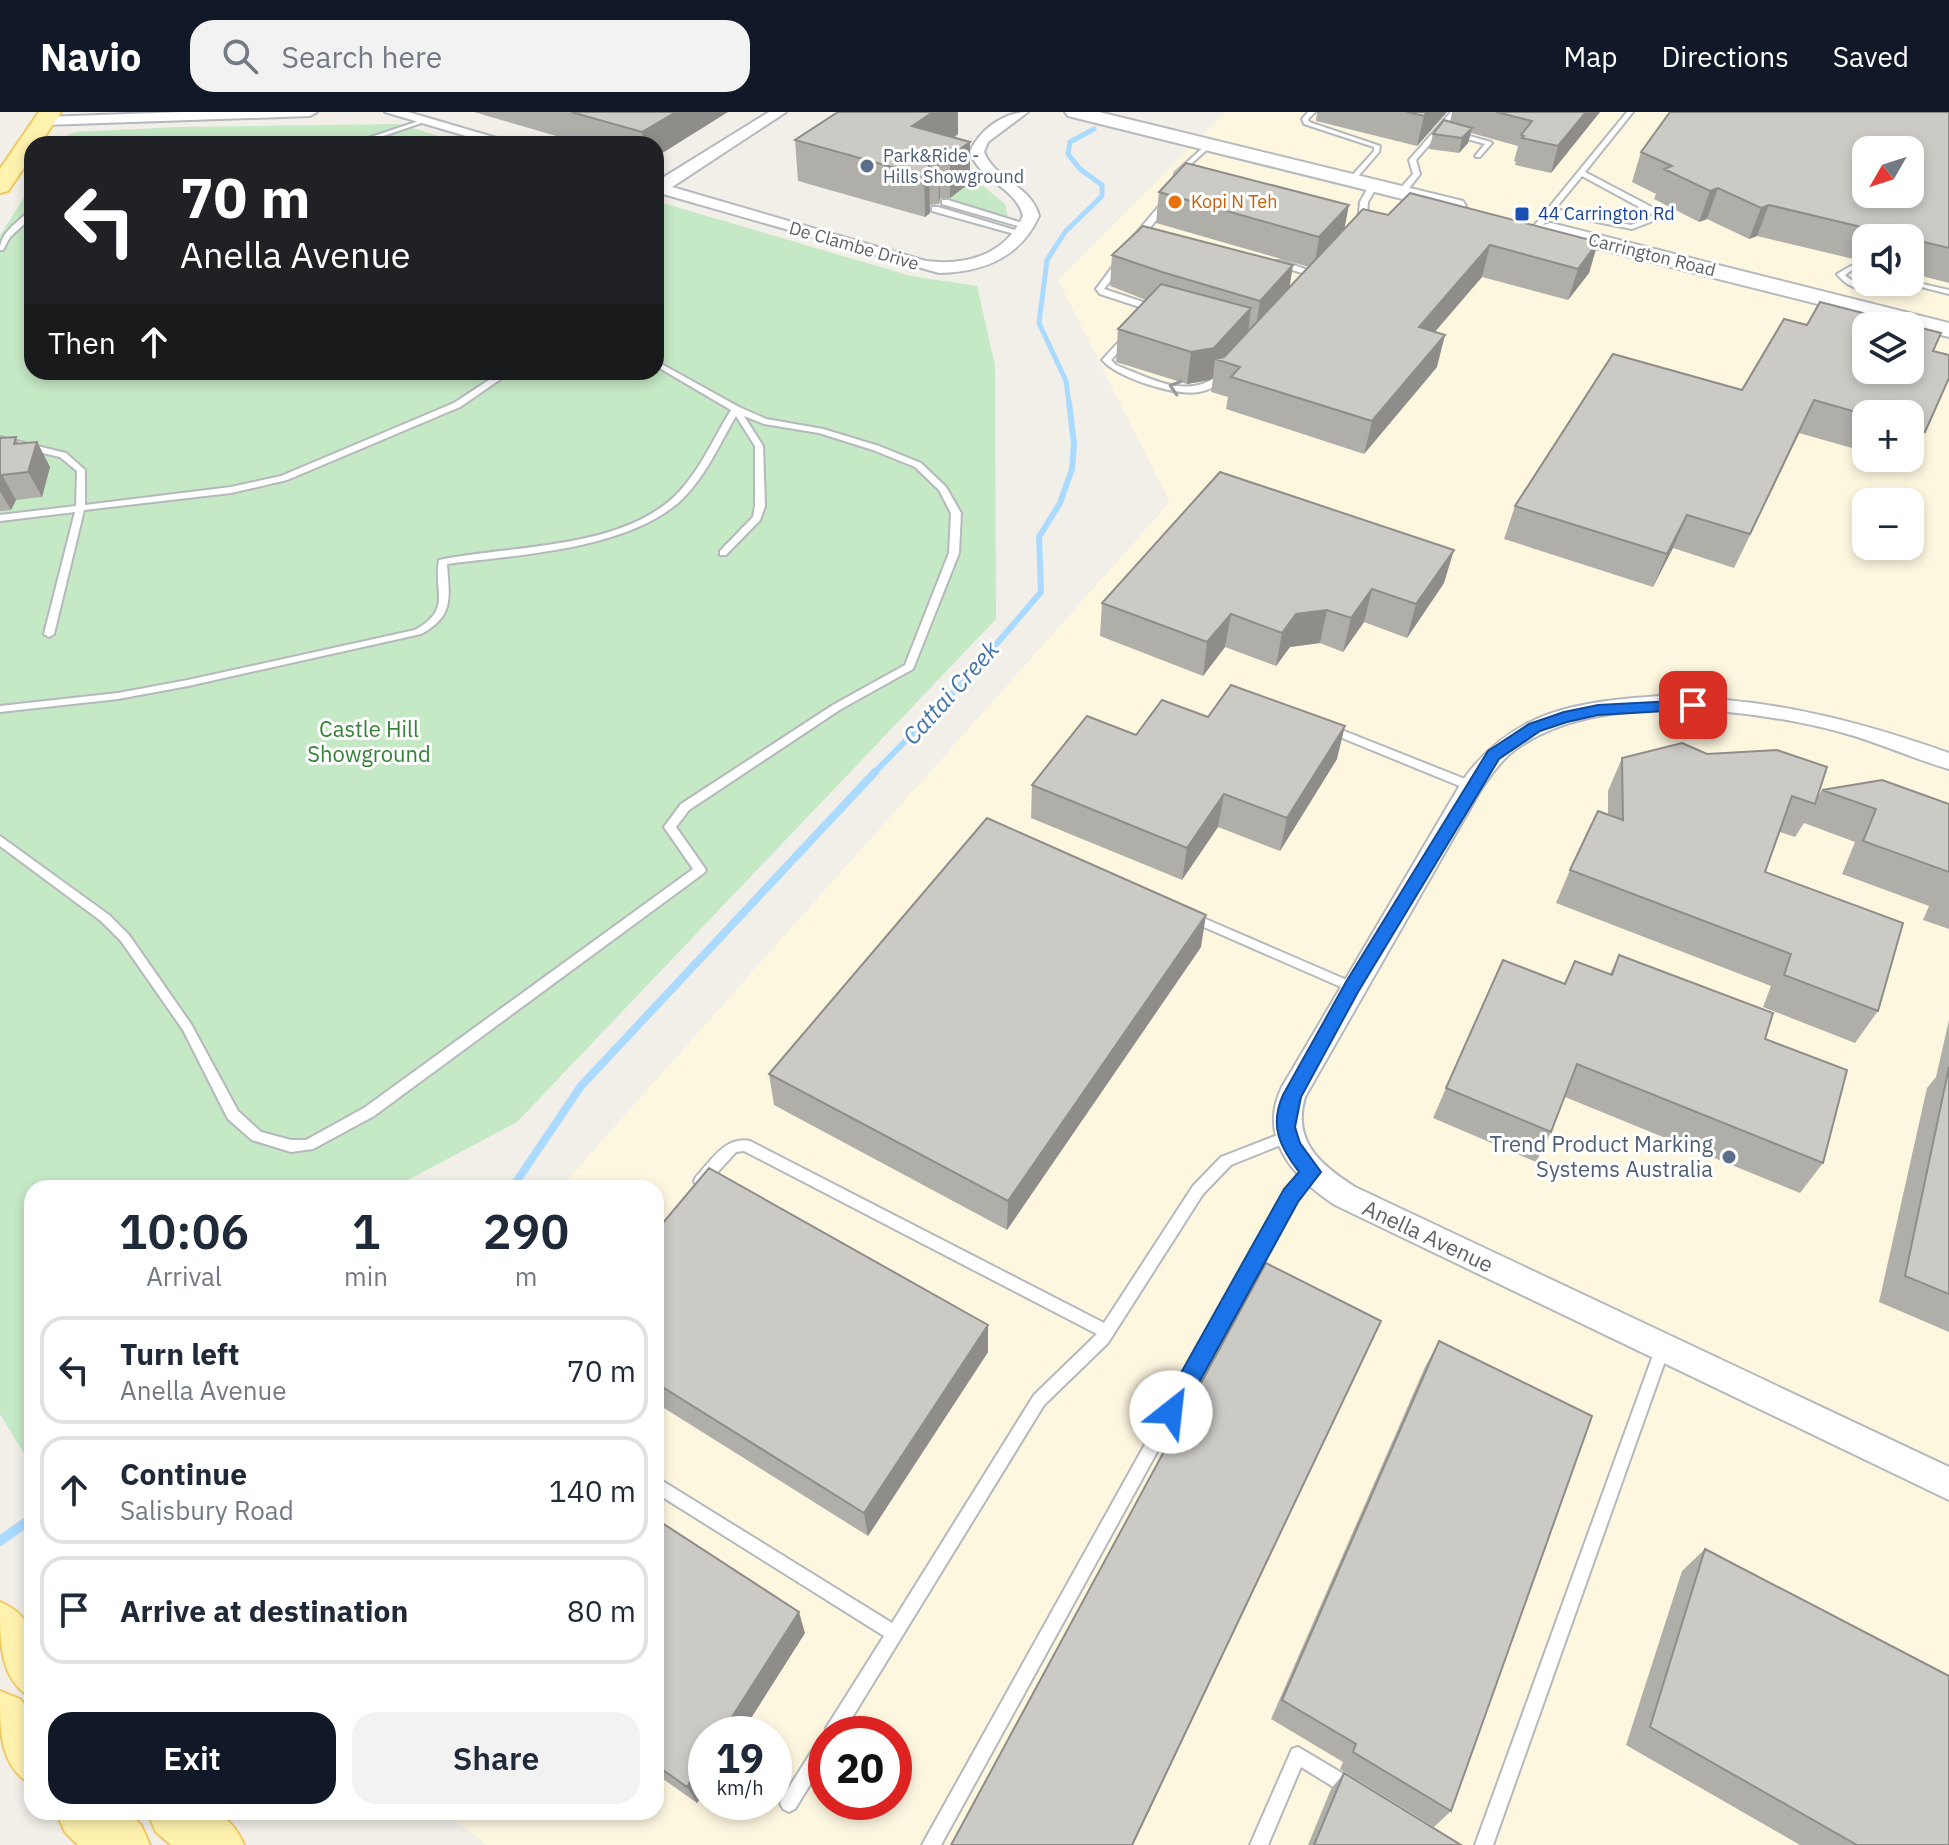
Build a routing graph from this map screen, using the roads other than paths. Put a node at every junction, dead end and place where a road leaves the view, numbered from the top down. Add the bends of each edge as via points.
1 (310, 112) edge
2 (779, 112) edge
3 (1021, 112) edge
4 (1075, 112) edge
5 (1312, 112) edge
6 (1455, 112) edge
7 (1630, 112) edge
8 (399, 113) edge
9 (47, 117) edge
10 (427, 120) junction
11 (1439, 130) junction
12 (34, 136) edge
13 (378, 136) edge
14 (482, 136) edge
15 (1209, 145) junction
16 (0, 147) edge
17 (24, 151) edge
18 (1478, 156) dead end
19 (1581, 173) junction
20 (1170, 181) edge
21 (1362, 183) junction
22 (664, 185) edge
23 (0, 186) edge
24 (664, 191) edge
25 (1169, 192) edge
26 (1401, 193) junction
27 (945, 202) dead end
28 (935, 209) dead end
29 (1476, 212) edge
30 (24, 220) edge
31 (1536, 220) junction
32 (1143, 228) junction
33 (1025, 230) junction
34 (1355, 231) edge
35 (1158, 232) edge
36 (0, 248) edge
37 (1130, 249) edge
38 (1123, 259) edge
39 (1263, 259) edge
40 (1326, 266) edge
41 (1852, 268) edge
42 (1318, 275) junction
43 (1309, 283) edge
44 (1924, 286) edge
45 (1949, 292) edge
46 (1851, 295) junction
47 (1155, 309) junction
48 (1166, 313) edge
49 (1143, 321) edge
50 (1949, 330) edge
51 (1133, 332) edge
52 (664, 368) edge
53 (1231, 368) edge
54 (494, 380) edge
55 (736, 409) junction
56 (0, 440) edge
57 (80, 510) junction
58 (0, 518) edge
59 (723, 553) dead end
60 (49, 634) dead end
61 (0, 709) edge
62 (1328, 729) edge
63 (1949, 761) edge
64 (1471, 786) junction
65 (0, 840) edge
66 (1201, 921) edge
67 (1352, 987) junction
68 (1288, 1136) junction
69 (1311, 1172) junction
70 (694, 1190) edge
71 (1107, 1332) junction
72 (1663, 1347) junction
73 (1949, 1484) edge
74 (664, 1489) edge
75 (0, 1629) edge
76 (894, 1633) junction
77 (24, 1660) edge
78 (843, 1716) edge
79 (0, 1719) edge
80 (24, 1748) edge
81 (808, 1773) edge
82 (1363, 1796) edge
83 (792, 1798) edge
84 (94, 1820) edge
85 (185, 1820) edge
86 (121, 1845) edge
87 (215, 1845) edge
88 (931, 1845) edge
89 (1259, 1845) edge
90 (1484, 1845) edge

1 - 9 street
2 - 22 street
3 - 33 street via 982,140 977,152 982,164 1031,209
4 - 15 main road
5 - 21 lane via 1306,123 1377,146
6 - 11 lane
7 - 19 lane
8 - 10 street
9 - 12 main road
9 - 16 main road via 16,122
10 - 13 lane
10 - 14 street
11 - 18 lane via 1489,143
11 - 26 lane via 1412,160 1417,174
15 - 20 lane
15 - 21 main road
17 - 23 main road
19 - 31 lane
19 - 31 lane via 1660,215 1632,227
21 - 26 main road
21 - 34 lane via 1362,225
24 - 33 street, De Clambe Drive via 935,269 985,262
25 - 32 lane via 1169,200
26 - 29 main road
27 - 33 lane
28 - 33 lane
30 - 36 lane
31 - 46 main road, Carrington Road
32 - 35 lane
32 - 37 lane
38 - 47 lane via 1100,289
39 - 42 lane
40 - 42 lane
41 - 46 lane via 1841,274
42 - 43 lane
44 - 45 lane
46 - 50 main road, Carrington Road
47 - 48 lane
47 - 49 lane
53 -> 51 lane via 1209,389 1194,392 1108,364
52 - 55 lane
54 - 57 lane via 445,411 284,478
55 - 59 lane via 759,446 760,506 750,529
55 - 61 lane via 678,499 642,525 442,562 443,613 418,632 174,685
55 - 65 lane via 764,421 876,448 918,465 943,489 956,513 954,553 909,667 761,754 685,807 670,827 700,870 346,1126 308,1145 270,1143 257,1136 227,1105 187,1027 125,938
56 - 57 lane via 63,455 81,470
57 - 58 lane
57 - 60 lane
62 - 64 lane
63 - 64 street via 1818,719 1752,708 1643,707 1598,710 1534,728 1493,755
64 - 67 street
66 - 67 lane
67 - 68 street via 1289,1102
68 - 69 street, Anella Avenue
68 - 71 lane via 1242,1152 1213,1172
69 - 72 street, Anella Avenue via 1345,1196
69 - 88 lane via 1291,1195
70 - 71 lane via 732,1147 745,1145
71 - 76 lane via 1039,1400
72 - 73 street, Anella Avenue
72 - 90 lane
74 - 76 lane
75 - 77 main road
76 - 78 lane
79 - 80 main road
81 - 83 lane
82 - 89 lane via 1298,1755
84 - 86 main road
85 - 87 main road

